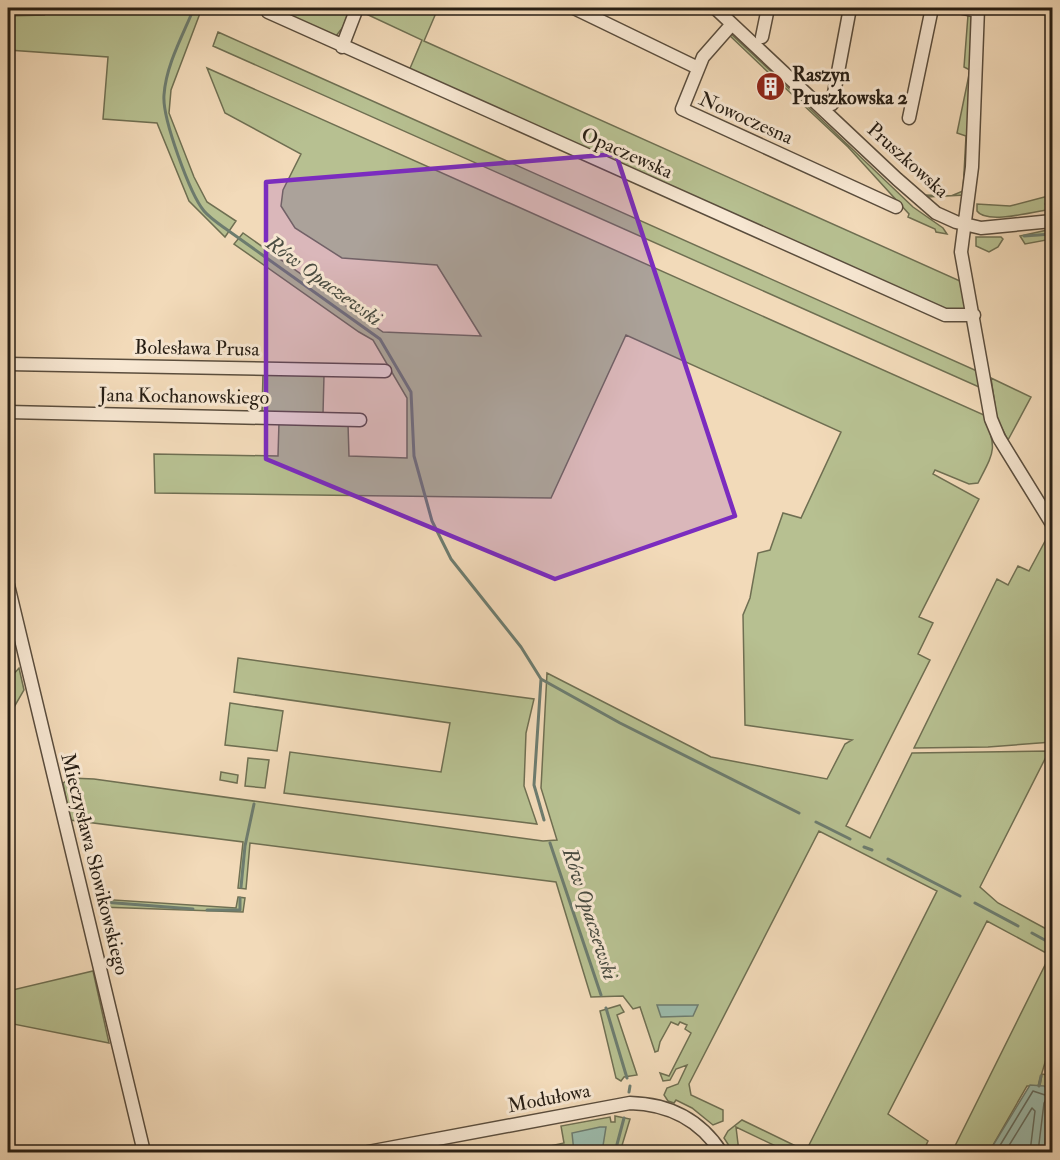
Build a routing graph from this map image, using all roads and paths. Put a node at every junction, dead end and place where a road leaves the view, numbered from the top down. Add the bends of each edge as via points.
1 (357, 8) edge
2 (574, 8) edge
3 (715, 8) edge
4 (768, 8) edge
5 (850, 8) edge
6 (932, 8) edge
7 (963, 8) edge
8 (978, 9) edge
9 (268, 12) dead end
10 (732, 24) junction
11 (762, 37) dead end
12 (342, 47) junction
13 (698, 68) junction
14 (832, 104) dead end
15 (909, 118) dead end
16 (896, 207) dead end
17 (1053, 221) edge
18 (964, 224) junction
19 (974, 315) junction
20 (8, 364) edge
21 (385, 371) dead end
22 (8, 411) edge
23 (360, 420) dead end
24 (1053, 524) edge
25 (8, 585) edge
26 (144, 1152) edge
27 (368, 1152) edge
28 (721, 1152) edge

1 - 12 street
2 - 13 street, Nowoczesna
3 - 10 street, Pruszkowska
4 - 11 street
5 - 14 street
6 - 15 street
7 - 8 street
8 - 18 street via 972,167
9 - 12 street, Opaczewska
10 - 13 street via 707,51
10 - 18 street, Pruszkowska via 923,203 945,218
12 - 19 street, Opaczewska via 945,315
13 - 16 street, Nowoczesna via 682,104 684,112
17 - 18 street, Pruszkowska via 988,228
18 - 19 street via 962,252
19 - 24 street via 990,414 1005,449
20 - 21 street, Bolesława Prusa
22 - 23 street, Jana Kochanowskiego
25 - 26 street, Mieczysława Słowikowskiego
27 - 28 street, Modułowa via 630,1102 668,1108 687,1116

